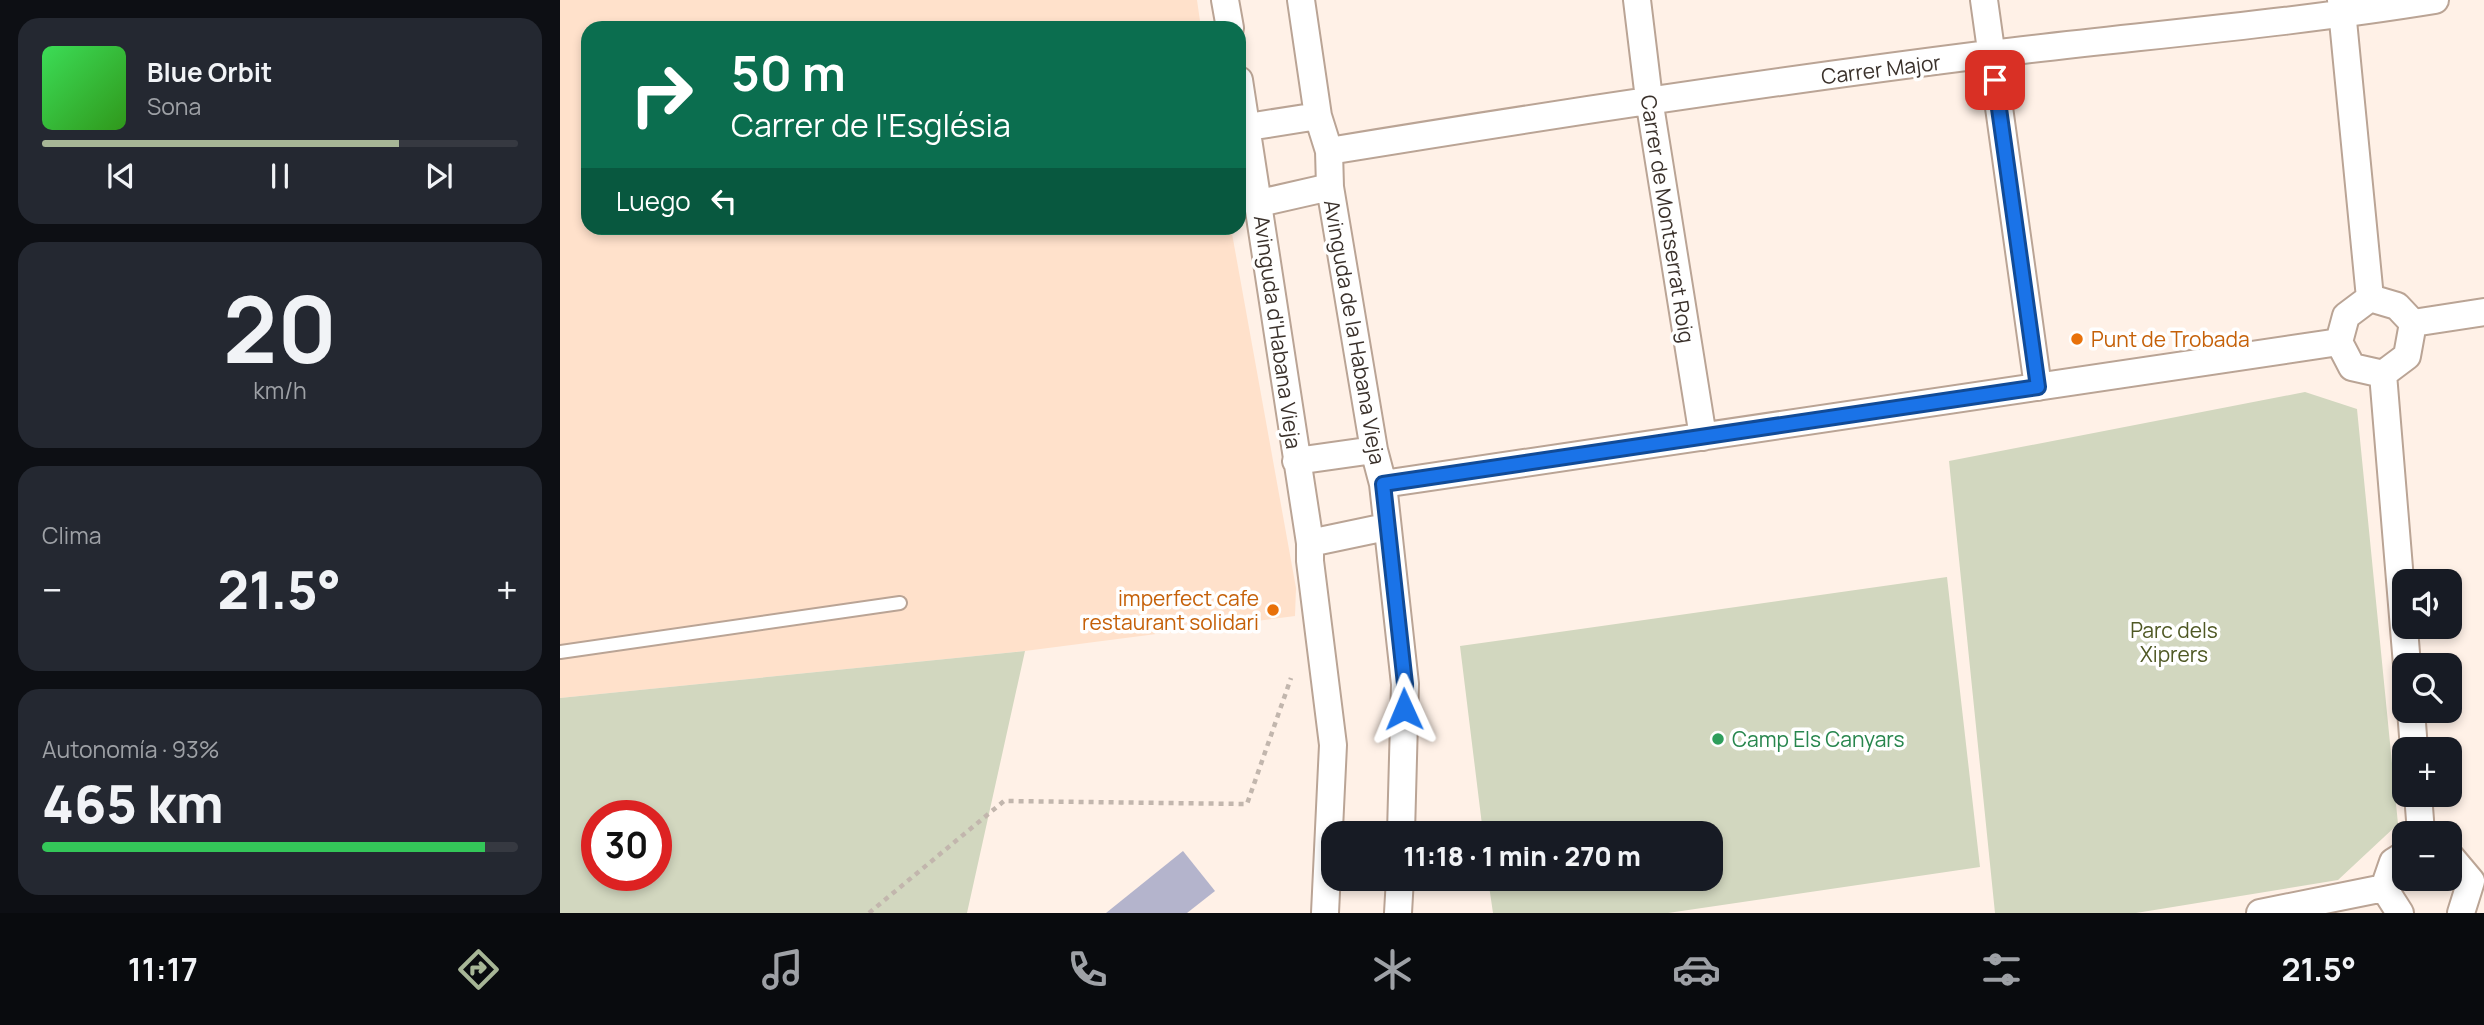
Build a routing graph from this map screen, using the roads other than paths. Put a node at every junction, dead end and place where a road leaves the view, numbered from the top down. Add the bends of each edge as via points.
1 (1225, 0) edge
2 (1301, 0) edge
3 (1637, 0) edge
4 (1984, 0) edge
5 (2435, 0) edge
6 (2342, 8) edge
7 (1229, 21) edge
8 (1991, 54) junction
9 (1649, 99) junction
10 (1318, 116) junction
11 (1246, 117) edge
12 (1248, 127) junction
13 (1328, 151) junction
14 (1330, 187) junction
15 (1260, 203) junction
16 (2370, 299) junction
17 (2484, 312) edge
18 (2413, 323) junction
19 (2339, 342) junction
20 (2383, 374) junction
21 (2038, 387) junction
22 (1703, 437) junction
23 (1374, 450) junction
24 (1296, 461) junction
25 (1383, 484) junction
26 (1387, 527) junction
27 (1310, 542) junction
28 (900, 603) dead end
29 (560, 652) edge
30 (2406, 653) edge
31 (1401, 821) edge
32 (2392, 865) edge
33 (2462, 866) edge
34 (2478, 880) edge
35 (2384, 888) junction
36 (1399, 891) edge
37 (1325, 913) edge
38 (1398, 913) edge
39 (2260, 913) edge
40 (2400, 913) edge
41 (2461, 913) edge

1 - 7 street
2 - 10 street, Avinguda de la Habana Vieja
3 - 9 street, Carrer de Montserrat Roig
4 - 8 street
5 - 6 street, Carrer Major
6 - 8 street, Carrer Major
6 - 16 street
8 - 9 street, Carrer Major
8 - 21 street
9 - 13 street, Carrer Major
9 - 22 street, Carrer de Montserrat Roig
10 - 12 street
10 - 13 street, Avinguda de la Habana Vieja
11 - 12 street, Avinguda d'Habana Vieja
12 - 15 street, Avinguda d'Habana Vieja
13 - 14 street, Avinguda de la Habana Vieja
14 - 15 street, Avinguda d'Habana Vieja
14 - 23 street, Avinguda de la Habana Vieja
15 - 24 street, Avinguda d'Habana Vieja
16 - 18 street via 2397,306
16 - 19 street via 2346,316
17 - 18 street
18 - 20 street via 2407,356
19 - 20 street via 2352,367
19 - 21 street
20 - 30 street
21 - 22 street
22 - 25 street
23 - 24 street, Avinguda d'Habana Vieja
23 - 25 street, Avinguda de la Habana Vieja
24 - 27 street, Avinguda d'Habana Vieja
25 - 26 street, Avinguda de la Habana Vieja
26 - 27 street
26 - 31 street, Avinguda de la Habana Vieja via 1405,684
27 - 37 street, Avinguda d'Habana Vieja via 1333,745
28 - 29 lane
32 - 35 street
33 - 34 street
34 - 41 street
35 - 39 street
35 - 40 street
36 - 38 street

